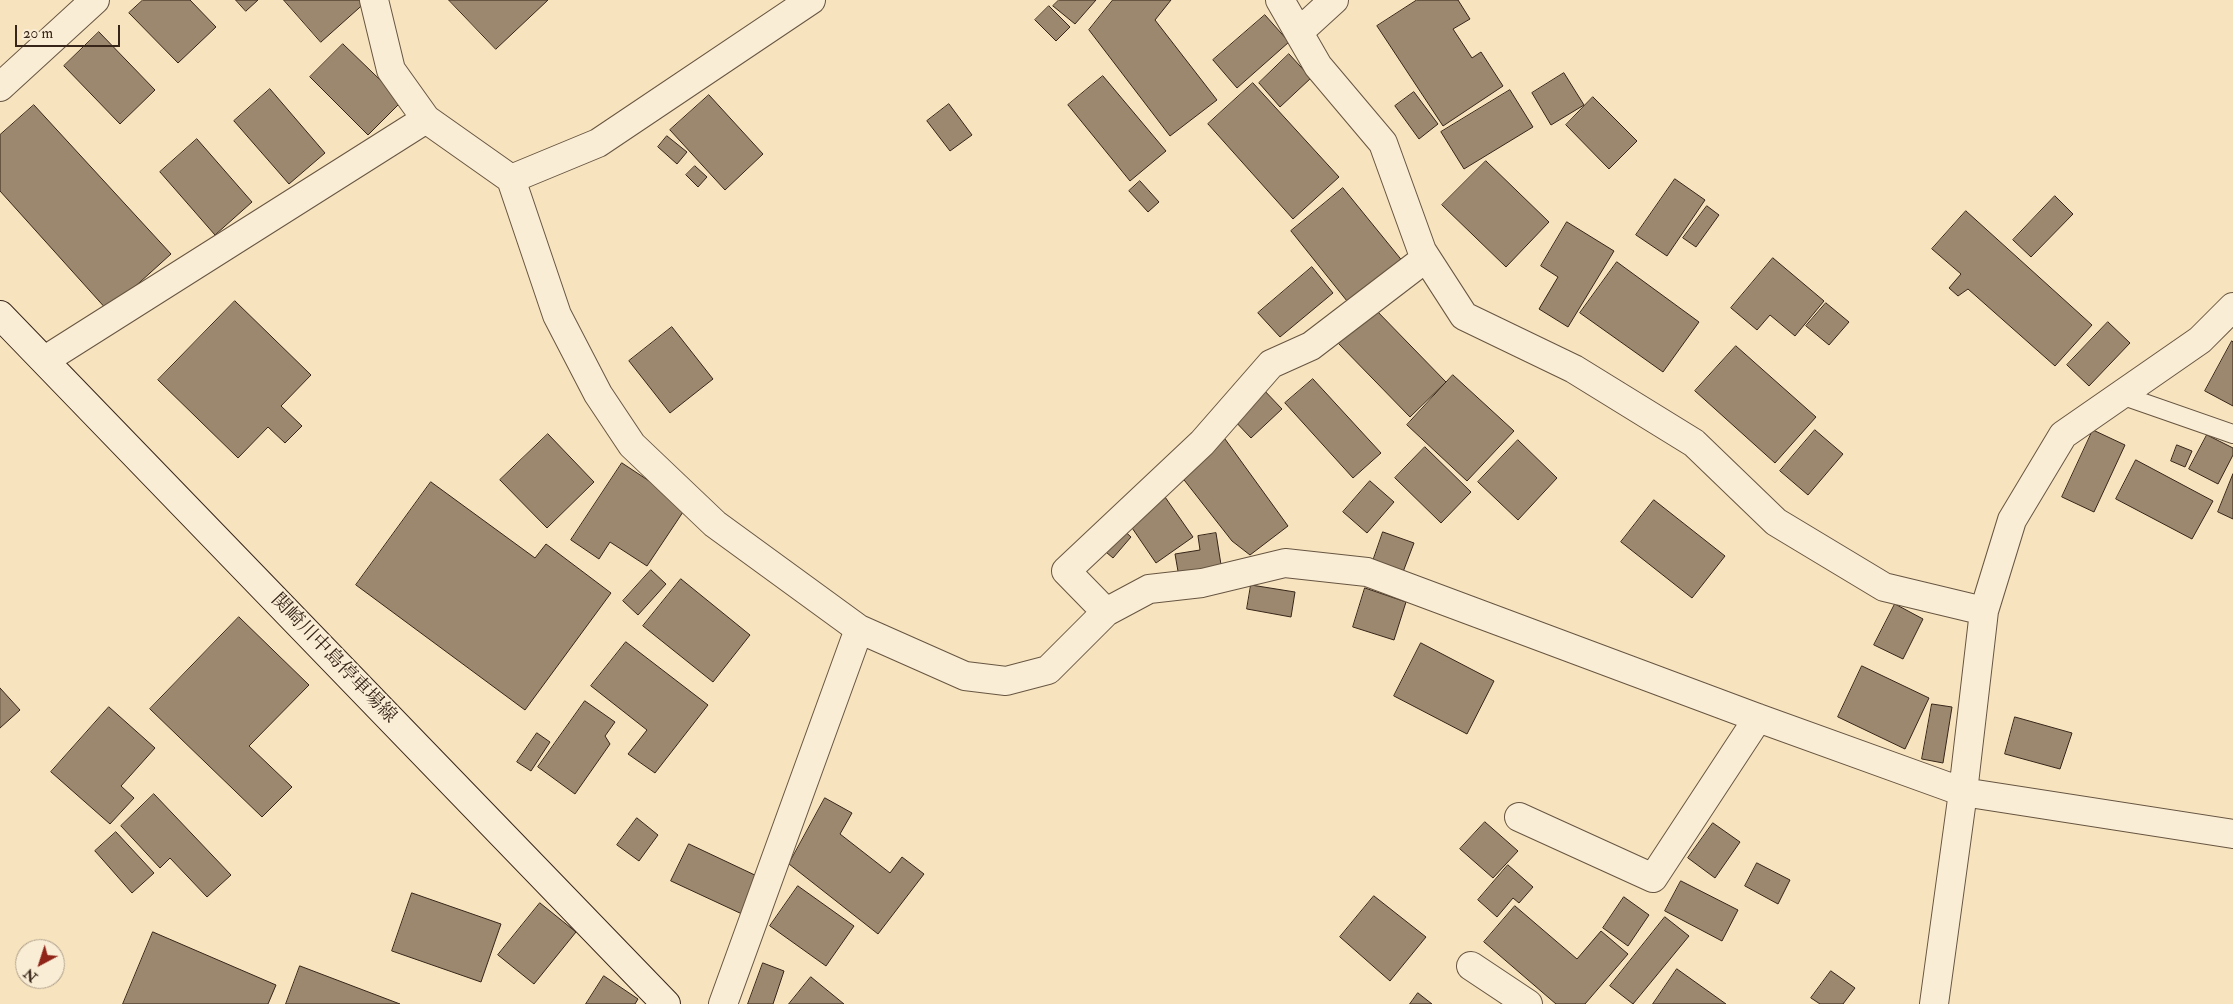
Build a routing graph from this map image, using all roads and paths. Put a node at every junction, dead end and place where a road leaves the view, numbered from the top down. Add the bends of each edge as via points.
1 (96, 0) edge
2 (374, 0) edge
3 (811, 0) edge
4 (1280, 0) edge
5 (1334, 0) edge
6 (1298, 32) junction
7 (0, 87) edge
8 (426, 119) junction
9 (511, 179) junction
10 (1426, 258) junction
11 (2233, 307) edge
12 (0, 314) edge
13 (45, 360) junction
14 (2121, 395) junction
15 (2233, 434) edge
16 (1984, 611) junction
17 (1106, 612) junction
18 (859, 629) junction
19 (1758, 718) junction
20 (1963, 792) junction
21 (1518, 817) dead end
22 (2233, 834) edge
23 (1471, 966) dead end
24 (666, 1004) edge
25 (723, 1004) edge
26 (1528, 1004) edge
27 (1934, 1004) edge

1 - 7 street
2 - 8 street via 391,70
3 - 9 street via 598,143
4 - 6 street
5 - 6 street
6 - 10 street via 1318,66 1383,143
8 - 9 street
8 - 13 street
9 - 18 street via 557,315 598,394 632,445 715,524
10 - 16 street via 1464,316 1574,369 1694,443 1776,522 1884,587
10 - 17 street via 1311,346 1270,364 1202,443 1066,571
11 - 14 street via 2200,340
12 - 13 street, 関崎川中島停車場線
13 - 24 street, 関崎川中島停車場線
14 - 15 lane
14 - 16 street via 2063,435 2012,520
16 - 20 street
17 - 18 street via 1048,670 1006,681 965,676
17 - 19 street via 1149,589 1202,583 1285,563 1367,572
18 - 25 street
19 - 20 street
19 - 21 street via 1653,878
20 - 22 street
20 - 27 street
23 - 26 street

